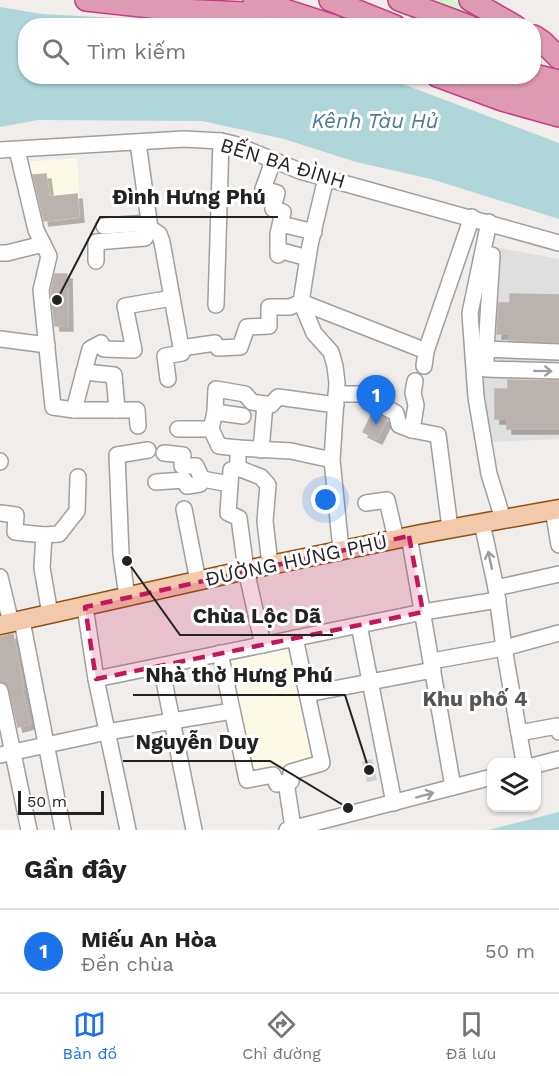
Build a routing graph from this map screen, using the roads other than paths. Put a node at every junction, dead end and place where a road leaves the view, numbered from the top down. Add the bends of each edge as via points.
1 (86, 0) edge
2 (205, 0) edge
3 (330, 0) edge
4 (399, 0) edge
5 (470, 0) edge
6 (250, 7) edge
7 (273, 18) edge
8 (299, 18) edge
9 (374, 18) edge
10 (447, 18) edge
11 (501, 18) edge
12 (541, 41) edge
13 (541, 52) edge
14 (559, 59) edge
15 (541, 77) edge
16 (559, 81) edge
17 (459, 84) edge
18 (507, 84) edge
19 (559, 100) edge
20 (559, 116) edge
21 (221, 141) junction
22 (138, 142) junction
23 (0, 150) edge
24 (17, 150) junction
25 (273, 160) junction
26 (326, 178) junction
27 (472, 217) junction
28 (489, 222) junction
29 (281, 224) junction
30 (104, 226) dead end
31 (149, 226) junction
32 (314, 232) junction
33 (559, 243) edge
34 (43, 244) junction
35 (0, 253) edge
36 (492, 255) dead end
37 (308, 258) junction
38 (96, 261) dead end
39 (172, 298) junction
40 (301, 302) junction
41 (216, 305) dead end
42 (0, 339) edge
43 (47, 345) junction
44 (181, 348) junction
45 (486, 349) junction
46 (520, 351) junction
47 (559, 352) edge
48 (519, 370) junction
49 (559, 371) edge
50 (84, 372) junction
51 (168, 380) dead end
52 (415, 381) dead end
53 (336, 399) junction
54 (265, 404) junction
55 (74, 410) junction
56 (117, 411) junction
57 (215, 412) junction
58 (243, 416) dead end
59 (138, 426) dead end
60 (178, 429) dead end
61 (211, 429) junction
62 (412, 430) junction
63 (238, 448) junction
64 (148, 450) dead end
65 (261, 450) junction
66 (164, 453) dead end
67 (332, 460) junction
68 (238, 468) junction
69 (78, 477) dead end
70 (202, 479) junction
71 (156, 482) dead end
72 (230, 484) junction
73 (366, 503) dead end
74 (184, 509) dead end
75 (556, 509) edge
76 (0, 513) edge
77 (503, 519) junction
78 (482, 523) junction
79 (450, 528) junction
80 (44, 535) junction
81 (402, 538) junction
82 (559, 545) edge
83 (341, 550) junction
84 (270, 565) junction
85 (246, 570) junction
86 (559, 574) edge
87 (0, 577) edge
88 (198, 581) junction
89 (497, 594) junction
90 (127, 597) junction
91 (85, 607) junction
92 (423, 612) junction
93 (50, 614) junction
94 (11, 623) edge
95 (359, 625) junction
96 (559, 633) edge
97 (295, 638) junction
98 (263, 645) junction
99 (504, 648) junction
100 (220, 653) junction
101 (161, 666) junction
102 (432, 666) junction
103 (96, 679) junction
104 (370, 682) junction
105 (307, 694) junction
106 (1, 697) edge
107 (232, 711) junction
108 (173, 720) junction
109 (107, 732) junction
110 (559, 732) edge
111 (519, 733) junction
112 (45, 746) junction
113 (6, 754) edge
114 (523, 758) edge
115 (559, 759) edge
116 (541, 764) edge
117 (487, 778) edge
118 (286, 782) junction
119 (453, 787) junction
120 (394, 803) junction
121 (290, 829) edge
122 (29, 830) edge
123 (63, 830) edge
124 (128, 830) edge
125 (194, 830) edge

1 - 6 highway via 177,10
2 - 6 main road
3 - 9 highway
4 - 10 highway
5 - 11 highway
6 - 7 highway
6 - 8 highway
12 - 14 highway
13 - 14 highway
15 - 16 highway
17 - 20 highway
18 - 19 highway
21 - 22 street, BẾN BA ĐÌNH
21 - 25 street, BẾN BA ĐÌNH
21 - 41 street
22 - 24 street, BẾN BA ĐÌNH
22 - 31 street
23 - 24 street, BẾN BA ĐÌNH
24 - 34 street via 36,230
25 - 26 street, BẾN BA ĐÌNH
25 - 29 street via 263,189 277,193 273,209 284,212
26 - 27 street, BẾN BA ĐÌNH
26 - 32 street
27 - 28 street, BẾN BA ĐÌNH
27 - 40 street via 425,359
28 - 33 street, BẾN BA ĐÌNH
28 - 77 street via 470,313 476,397 489,474
29 - 32 street
29 - 37 street via 278,253
30 - 31 street
31 - 38 street via 145,238 96,242
31 - 39 street via 162,242
32 - 37 street
34 - 35 street
34 - 43 street via 49,256 41,290
36 - 45 street
37 - 40 street
39 - 44 street
39 - 50 street via 125,306 134,350 104,349 101,343 90,348
40 - 44 street via 290,307 269,307 269,326 247,327 240,347 218,348 215,343
40 - 53 street via 314,333 331,352
42 - 43 street
43 - 55 street via 53,407
44 - 51 street via 182,353 165,356
45 - 46 street
45 - 48 street via 486,369
46 - 47 street
46 - 48 street
48 -> 49 street
50 - 55 street
50 - 56 street via 114,375
52 - 62 street via 417,405
53 - 54 street via 278,397 272,405
53 - 62 street via 360,394 396,413 399,425
53 - 67 street
54 - 57 street via 252,402 245,394 216,389
54 - 65 street
55 - 56 street
56 - 59 street via 137,411
57 - 58 street
57 - 61 street
60 - 61 street
61 - 63 street via 219,446
62 - 79 street via 438,435
63 - 65 street
63 - 68 street
64 - 90 street via 117,455
65 - 67 street via 291,451
66 - 70 street via 183,455 182,466 196,466
67 - 83 street
68 - 72 street via 231,470
68 - 84 street via 261,477 268,485 265,521
69 - 80 street via 77,511 58,534
70 - 71 street via 200,484 187,486 184,480
70 - 72 street
72 - 85 street via 228,513 239,518
73 - 81 street via 387,500
74 - 88 street
75 - 77 main road, ĐƯỜNG HƯNG PHÚ
75 - 82 street
76 - 80 street via 16,515 15,532
77 - 78 main road, ĐƯỜNG HƯNG PHÚ
78 - 79 main road, ĐƯỜNG HƯNG PHÚ
89 -> 78 street
79 - 81 main road, ĐƯỜNG HƯNG PHÚ
80 - 93 street via 42,568
81 - 83 main road, ĐƯỜNG HƯNG PHÚ
81 - 92 street
83 - 84 main road, ĐƯỜNG HƯNG PHÚ
84 - 85 main road, ĐƯỜNG HƯNG PHÚ
85 - 88 main road, ĐƯỜNG HƯNG PHÚ
85 - 98 street
86 - 89 street
87 - 94 street
88 - 90 main road, ĐƯỜNG HƯNG PHÚ
89 - 92 street
89 - 99 street
90 - 91 main road, ĐƯỜNG HƯNG PHÚ
91 - 93 main road, ĐƯỜNG HƯNG PHÚ
91 - 103 street
92 - 95 street
92 - 102 street
93 - 94 main road, ĐƯỜNG HƯNG PHÚ
94 - 112 street
95 - 97 street
95 - 104 street
96 - 99 street
97 - 98 street
97 - 105 street
98 - 100 street
99 - 102 street
99 - 111 street
100 - 101 street
100 - 107 street
101 - 103 street
101 - 108 street
102 - 104 street
102 - 119 street
103 - 109 street
104 - 105 street
104 - 120 street
105 - 118 street via 322,763 291,772 291,781
106 - 113 street
107 - 108 street
107 - 118 street via 247,780 273,775 277,784
108 - 109 street
108 - 125 street
109 - 112 street
109 - 124 street
110 - 111 street via 557,726
111 - 114 street
112 - 113 street
112 - 123 street
113 - 122 street
115 - 116 street
117 - 119 street
118 - 121 street
120 -> 119 street
120 - 121 street

